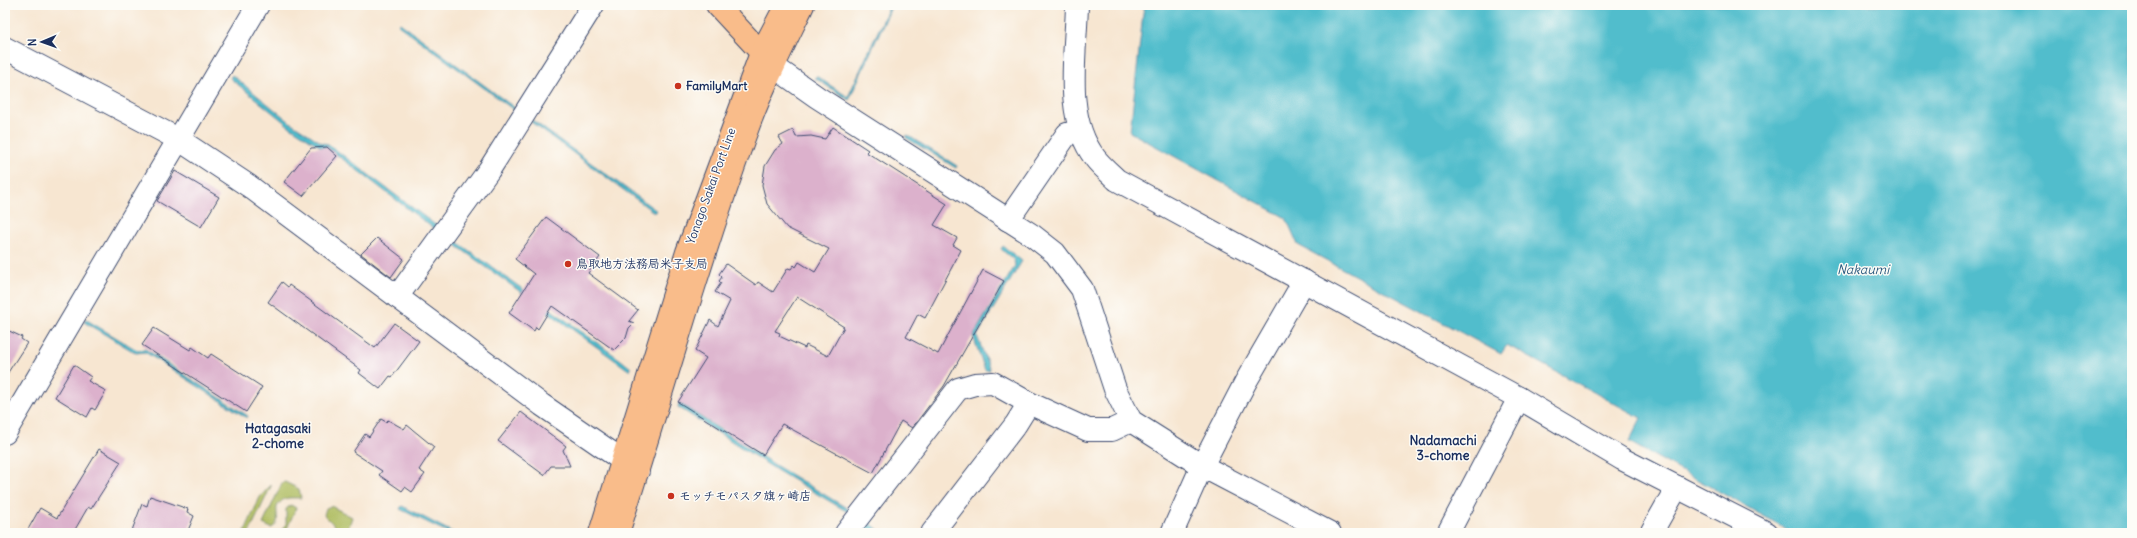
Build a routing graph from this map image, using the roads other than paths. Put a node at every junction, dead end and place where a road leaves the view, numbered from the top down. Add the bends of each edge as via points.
1 (258, 5) edge
2 (593, 5) edge
3 (717, 5) edge
4 (786, 5) edge
5 (802, 5) edge
6 (1077, 5) edge
7 (5, 48) edge
8 (767, 59) junction
9 (1080, 131) junction
10 (178, 139) junction
11 (1008, 220) junction
12 (1304, 282) junction
13 (397, 297) junction
14 (1519, 398) junction
15 (1028, 403) junction
16 (1131, 421) junction
17 (5, 433) edge
18 (631, 466) junction
19 (1202, 466) junction
20 (1677, 487) junction
21 (854, 523) edge
22 (600, 533) edge
23 (618, 533) edge
24 (932, 533) edge
25 (1172, 533) edge
26 (1330, 533) edge
27 (1448, 533) edge
28 (1652, 533) edge
29 (1767, 533) edge

1 - 10 street
2 - 13 street via 489,170
3 - 8 main road
4 - 8 main road, Yonago Sakai Port Line
5 - 8 main road, Yonago Sakai Port Line
6 - 9 street via 1075,104
7 - 10 street
8 - 11 street via 817,96
8 - 18 main road, Yonago Sakai Port Line via 734,166
9 - 11 street via 1067,134
9 - 12 street via 1095,159 1117,180
10 - 13 street via 249,186
10 - 17 street
11 - 16 street via 1055,253 1082,289 1115,389
12 - 14 street
12 - 19 street via 1245,383
13 - 18 street via 542,405
14 - 20 street via 1622,459
14 - 27 street
15 - 16 street via 1088,430 1112,430
15 - 21 street via 993,383 975,384 958,389
15 - 24 street via 1016,424
16 - 19 street
18 - 22 main road, Yonago Sakai Port Line
18 - 23 main road, Yonago Sakai Port Line
19 - 25 street
19 - 26 street
20 - 28 street
20 - 29 street

